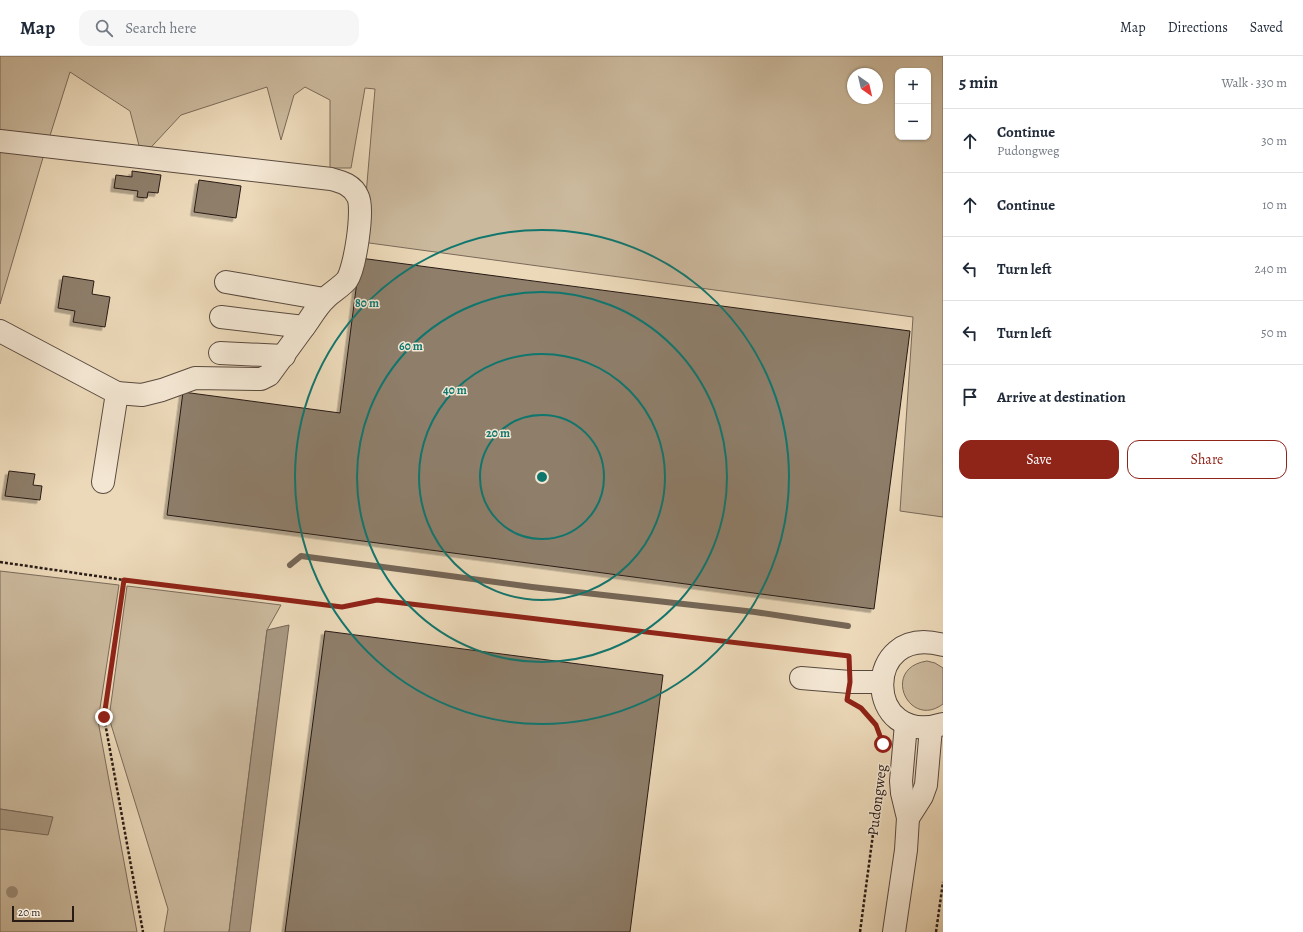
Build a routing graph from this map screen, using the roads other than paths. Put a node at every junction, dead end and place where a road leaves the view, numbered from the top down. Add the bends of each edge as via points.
1 (0, 140) edge
2 (226, 282) dead end
3 (324, 299) junction
4 (221, 317) dead end
5 (304, 327) junction
6 (0, 331) edge
7 (220, 353) dead end
8 (284, 356) junction
9 (117, 393) junction
10 (103, 482) dead end
11 (943, 644) edge
12 (801, 678) dead end
13 (881, 682) junction
14 (906, 724) junction
15 (937, 726) edge
16 (908, 818) junction
17 (894, 932) edge

1 - 3 street via 323,178 345,183 359,198 356,256 347,280
2 - 3 street
3 - 5 street
4 - 5 street
5 - 8 street
6 - 9 street
7 - 8 street
8 - 9 street via 269,375 261,379 195,378 142,394
9 - 10 street
11 - 13 street via 923,641 902,647 892,656
12 - 13 street
13 - 14 street via 888,707
14 - 15 street via 918,728
14 - 16 street, Pudongweg via 902,793
15 - 16 street, Pudongweg via 926,785
16 - 17 street, Pudongweg

